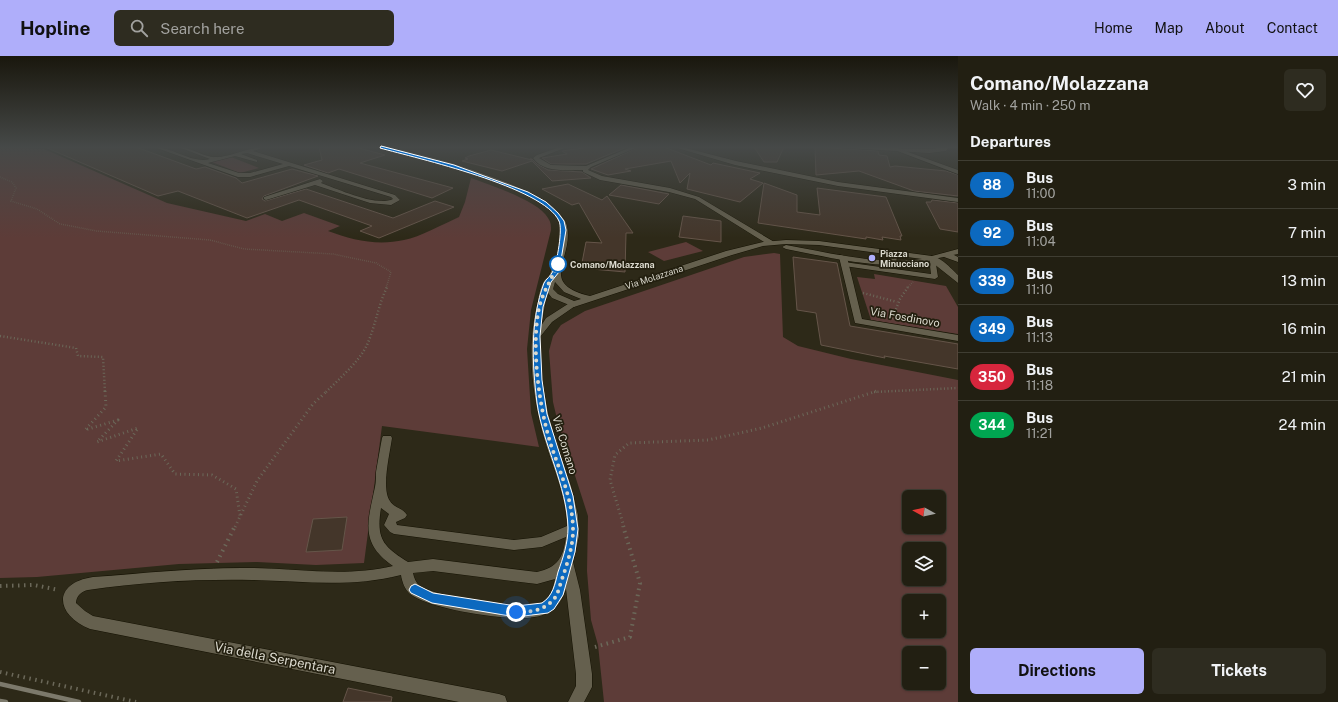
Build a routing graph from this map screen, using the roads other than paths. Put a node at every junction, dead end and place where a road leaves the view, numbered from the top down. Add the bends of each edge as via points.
1 (306, 177) edge
2 (332, 177) joint
3 (486, 177) edge
4 (598, 177) edge
5 (806, 177) edge
6 (317, 181) junction
7 (266, 198) dead end
8 (958, 200) edge
9 (772, 244) junction
10 (958, 251) edge
11 (890, 254) junction
12 (947, 255) junction
13 (932, 258) junction
14 (844, 260) junction
15 (958, 260) edge
16 (892, 263) junction
17 (556, 272) junction
18 (958, 280) edge
19 (588, 298) junction
20 (574, 304) junction
21 (537, 336) junction
22 (958, 338) edge
23 (387, 438) dead end
24 (381, 486) junction
25 (573, 529) junction
26 (567, 560) junction
27 (406, 568) junction
28 (499, 702) edge
29 (576, 702) edge

1 - 6 street
2 - 6 street
2 - 6 street via 393,196 397,200 389,204 378,203
3 - 17 street, Via Comano via 526,193 544,203 559,216 563,227
4 - 9 street via 670,190 697,198
5 - 8 street
6 - 7 street
9 - 11 street via 826,244
9 - 14 street
9 - 19 street, Via Molazzana via 753,246
10 - 12 street
11 - 13 street
11 - 16 street via 893,258
12 - 13 street
12 - 15 street
13 - 14 lane via 935,277
13 - 16 street via 916,263
13 - 18 street
14 - 16 street
14 - 22 street, Via Fosdinovo via 858,321
17 - 19 street via 559,284 563,288
17 - 20 street, Via Comano via 550,284 550,292
17 - 21 lane, Via Comano via 548,281 540,307
19 - 20 street, Via Molazzana
20 - 21 lane, Via Molazzana via 545,324
21 - 25 lane, Via Comano via 538,380 543,414 568,496
23 - 24 lane
24 - 25 lane via 384,502 401,515 394,517 390,523 396,530 514,545 542,542
24 - 27 lane via 375,516 376,541 384,552
25 - 26 lane, Via Comano
26 - 27 lane via 553,574 537,578 433,565
26 - 27 lane via 554,600 544,609 525,612 432,598 410,584
26 - 29 lane via 584,674 584,687
27 - 28 lane, Via della Serpentara via 358,577 211,574 86,584 72,593 68,599 69,605 90,622

